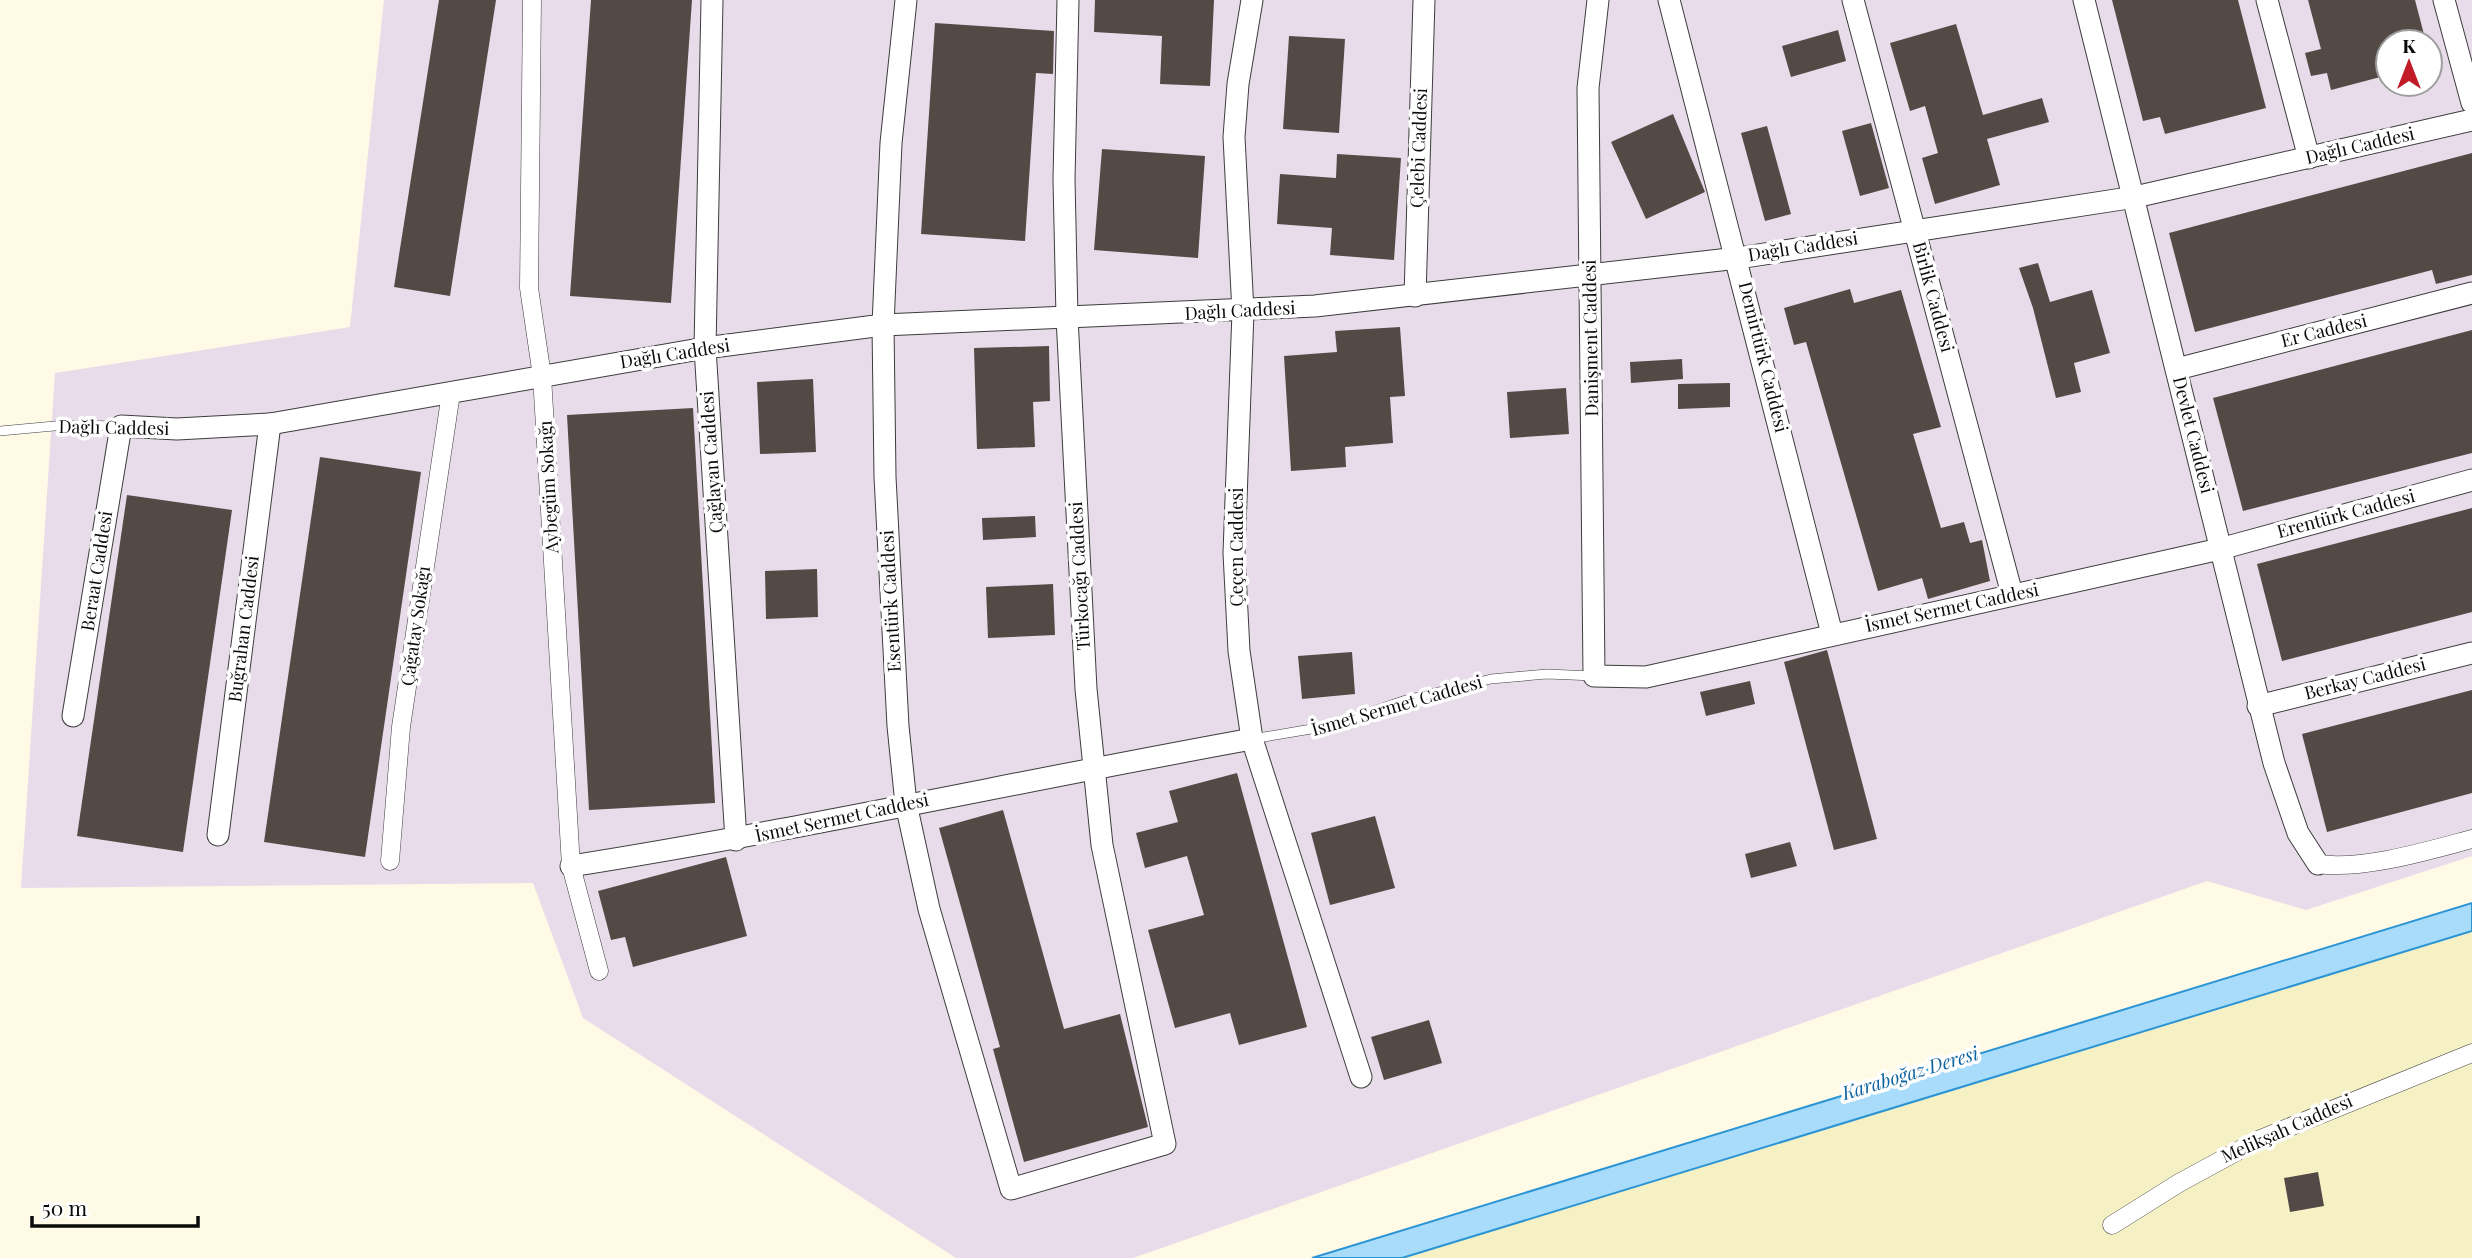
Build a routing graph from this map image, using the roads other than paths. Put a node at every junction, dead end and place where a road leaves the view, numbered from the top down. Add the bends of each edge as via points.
1 (532, 0) edge
2 (712, 0) edge
3 (906, 0) edge
4 (1068, 0) edge
5 (1252, 0) edge
6 (1424, 0) edge
7 (1598, 0) edge
8 (1669, 0) edge
9 (1853, 0) edge
10 (2084, 0) edge
11 (2267, 0) edge
12 (2444, 0) edge
13 (2472, 103) edge
14 (2472, 120) edge
15 (2309, 158) junction
16 (2135, 197) junction
17 (1915, 230) junction
18 (1738, 258) junction
19 (1591, 276) junction
20 (2472, 293) edge
21 (1415, 296) junction
22 (1243, 312) junction
23 (1067, 317) junction
24 (883, 325) junction
25 (705, 348) junction
26 (2177, 369) junction
27 (542, 376) junction
28 (450, 393) junction
29 (270, 424) junction
30 (121, 426) junction
31 (0, 431) edge
32 (2472, 480) edge
33 (2220, 549) junction
34 (2012, 594) junction
35 (1832, 634) junction
36 (2472, 653) edge
37 (1594, 676) junction
38 (2258, 706) junction
39 (73, 716) dead end
40 (1252, 739) junction
41 (1093, 768) junction
42 (906, 804) junction
43 (218, 835) dead end
44 (2472, 839) edge
45 (736, 840) junction
46 (390, 861) dead end
47 (2318, 864) joint
48 (571, 866) junction
49 (599, 971) dead end
50 (2472, 1053) edge
51 (1361, 1077) dead end
52 (1011, 1189) joint
53 (2112, 1225) dead end

1 - 27 street, Aybegüm Sokağı via 529,288
2 - 25 street, Çağlayan Caddesi
3 - 24 street, Esentürk Caddesi via 891,143
4 - 23 street, Türkocağı Caddesi
5 - 22 street, Çeçen Caddesi via 1234,137
6 - 21 street, Çelebi Caddesi
7 - 19 street, Danişment Caddesi via 1588,88
8 - 18 street, Demirtürk Caddesi
9 - 17 street, Birlik Caddesi
10 - 16 street, Devlet Caddesi
11 - 15 street
12 - 13 street
14 - 15 street, Dağlı Caddesi
15 - 16 street, Dağlı Caddesi
16 - 17 street, Dağlı Caddesi
16 - 26 street, Devlet Caddesi
17 - 18 street, Dağlı Caddesi
17 - 34 street, Birlik Caddesi
18 - 19 street, Dağlı Caddesi
18 - 35 street, Demirtürk Caddesi
19 - 21 street, Dağlı Caddesi
19 - 37 street, Danişment Caddesi
20 - 26 street, Er Caddesi
21 - 22 street, Dağlı Caddesi
22 - 23 street, Dağlı Caddesi
22 - 40 street, Çeçen Caddesi via 1234,553 1239,651
23 - 24 street, Dağlı Caddesi
23 - 41 street, Türkocağı Caddesi
24 - 25 street, Dağlı Caddesi
24 - 42 street, Esentürk Caddesi via 892,641
25 - 27 street, Dağlı Caddesi
25 - 45 street, Çağlayan Caddesi
26 - 33 street, Devlet Caddesi
27 - 28 street, Dağlı Caddesi
27 - 48 street, Aybegüm Sokağı
28 - 29 street, Dağlı Caddesi
28 - 46 street, Çağatay Sokağı via 401,727
29 - 30 street, Dağlı Caddesi via 177,429
29 - 43 street, Buğrahan Caddesi
30 - 31 lane, Dağlı Caddesi
30 - 39 street, Beraat Caddesi
32 - 33 street, Erentürk Caddesi
33 - 34 street, İsmet Sermet Caddesi
33 - 38 street, Devlet Caddesi
34 - 35 street, İsmet Sermet Caddesi
35 - 37 street, İsmet Sermet Caddesi via 1646,677
36 - 38 street, Berkay Caddesi
37 - 40 lane, İsmet Sermet Caddesi via 1491,679 1406,700 1329,726
38 - 47 street, Devlet Caddesi via 2289,812
40 - 41 street, İsmet Sermet Caddesi
40 - 51 street, Çeçen Caddesi
41 - 42 street, İsmet Sermet Caddesi
41 - 52 street, Türkocağı Caddesi via 1115,919 1165,1144
42 - 45 street, İsmet Sermet Caddesi
42 - 52 street, Esentürk Caddesi via 929,909
44 - 47 street via 2361,863
45 - 48 street, İsmet Sermet Caddesi
48 - 49 street, Aybegüm Sokağı
50 - 53 street, Melikşah Caddesi via 2258,1140

